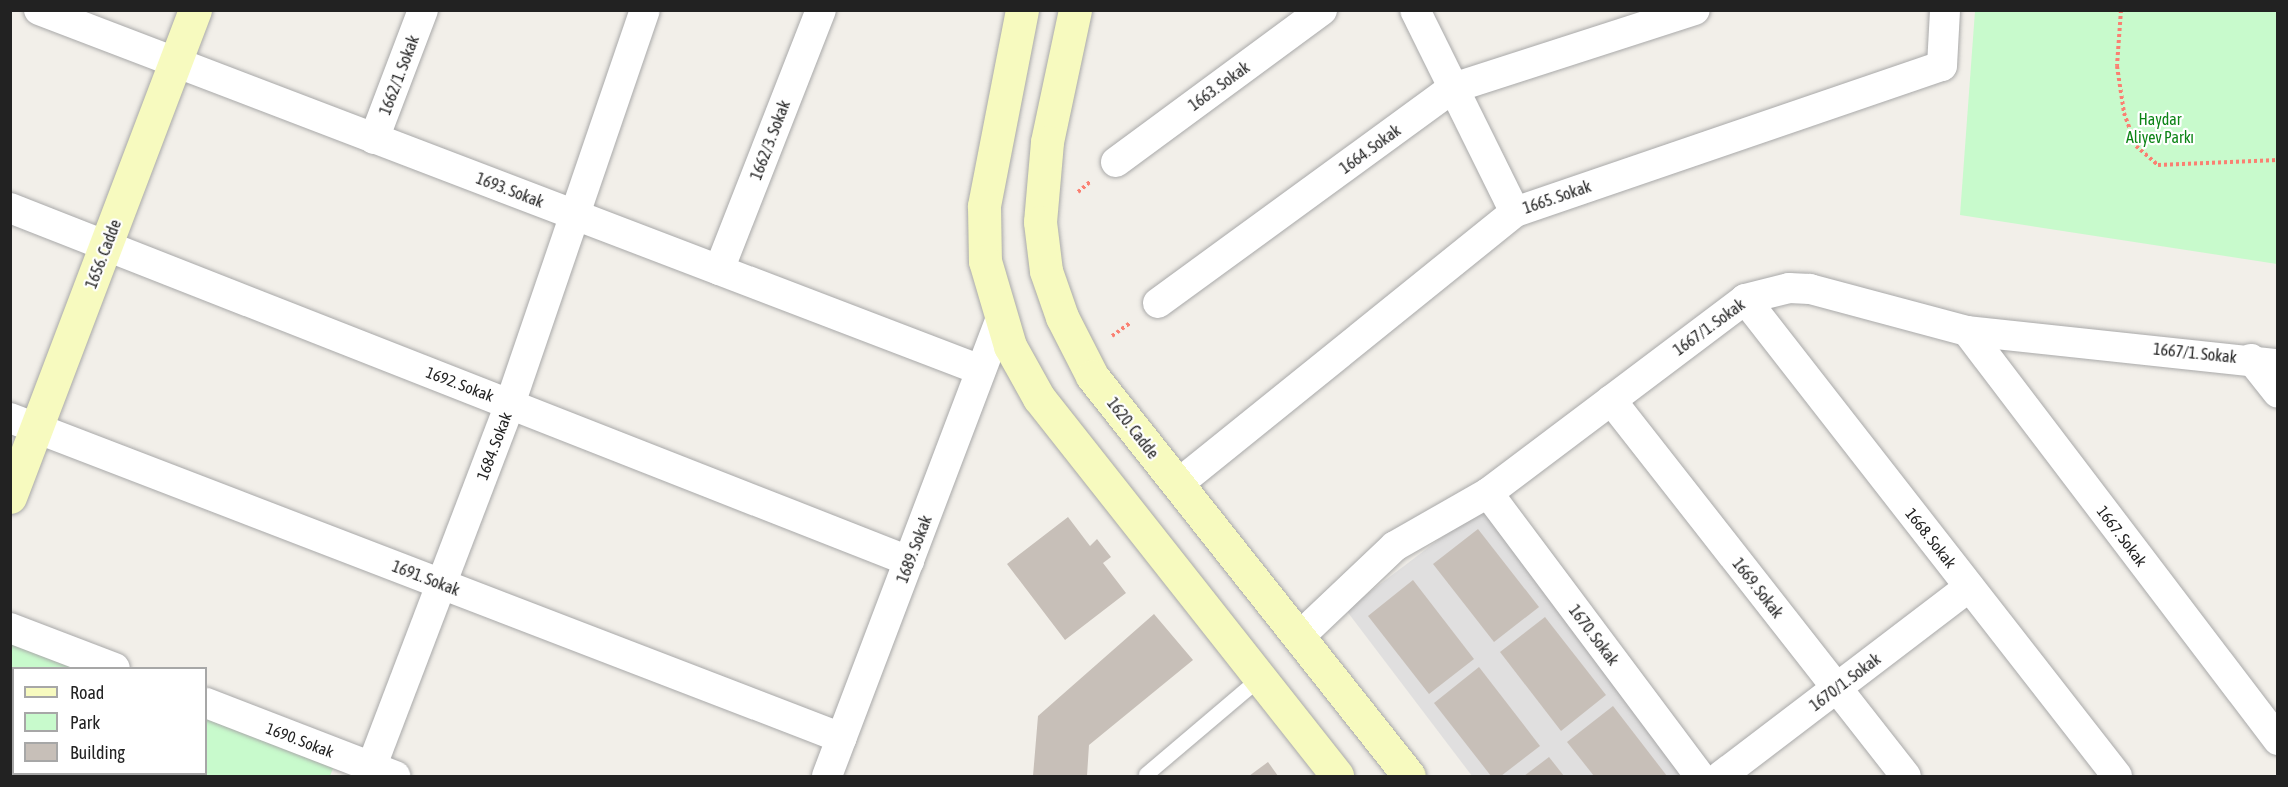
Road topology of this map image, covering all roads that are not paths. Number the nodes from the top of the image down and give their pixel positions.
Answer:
1 (39, 10) edge
2 (195, 10) edge
3 (423, 10) edge
4 (645, 10) edge
5 (821, 10) edge
6 (1022, 10) edge
7 (1075, 10) edge
8 (1322, 10) edge
9 (1415, 10) edge
10 (1695, 10) edge
11 (1946, 10) edge
12 (176, 63) junction
13 (1453, 88) junction
14 (374, 138) junction
15 (1116, 162) dead end
16 (10, 208) edge
17 (1515, 212) junction
18 (572, 214) junction
19 (106, 245) junction
20 (719, 270) junction
21 (1745, 299) junction
22 (1158, 303) road end
23 (1000, 321) junction
24 (1967, 331) junction
25 (2264, 361) edge
26 (981, 370) junction
27 (2277, 393) edge
28 (1611, 400) junction
29 (510, 404) junction
30 (24, 423) edge
31 (1178, 484) junction
32 (1488, 493) junction
33 (10, 497) edge
34 (909, 561) junction
35 (441, 584) junction
36 (1969, 587) junction
37 (10, 628) edge
38 (1299, 637) junction
39 (110, 667) edge
40 (1259, 678) junction
41 (1837, 688) junction
42 (207, 704) edge
43 (842, 738) junction
44 (2277, 740) edge
45 (378, 774) edge
46 (1146, 774) dead end
47 (827, 777) edge
48 (1337, 777) edge
49 (1409, 777) edge
50 (1700, 777) edge
51 (1721, 777) edge
52 (1906, 777) edge
53 (2117, 777) edge

1 - 12 street, 1693. Sokak
2 - 12 main road, 1656. Cadde
3 - 14 street, 1662/1. Sokak
4 - 18 street, 1684. Sokak
5 - 20 street, 1662/3. Sokak
6 - 23 main road
7 - 31 main road, 1620. Cadde
8 - 15 street, 1663. Sokak
9 - 13 street
10 - 13 street, 1664. Sokak
11 - 17 street, 1665. Sokak
12 - 14 street, 1693. Sokak
12 - 19 main road, 1656. Cadde
13 - 17 street
13 - 22 street, 1664. Sokak
14 - 18 street, 1693. Sokak
16 - 19 street, 1692. Sokak
17 - 31 street, 1665. Sokak
18 - 20 street, 1693. Sokak
18 - 29 street, 1684. Sokak
19 - 29 street, 1692. Sokak
19 - 30 main road, 1656. Cadde
20 - 26 street, 1693. Sokak
21 - 24 street, 1667/1. Sokak
21 - 28 street, 1667/1. Sokak
21 - 36 street, 1668. Sokak
23 - 26 street, 1689. Sokak
23 - 40 main road
24 - 25 street, 1667/1. Sokak
24 - 44 street, 1667. Sokak
25 - 27 street
26 - 34 street, 1689. Sokak
28 - 32 street, 1667/1. Sokak
28 - 41 street, 1669. Sokak
29 - 34 street, 1692. Sokak
29 - 35 street, 1684. Sokak
30 - 33 main road, 1656. Cadde
30 - 35 street, 1691. Sokak
31 - 38 main road, 1620. Cadde
32 - 38 street, 1667/1. Sokak
32 - 50 street, 1670. Sokak
34 - 43 street, 1689. Sokak
35 - 43 street, 1691. Sokak
35 - 45 street, 1684. Sokak
36 - 41 street, 1670/1. Sokak
36 - 53 street, 1668. Sokak
37 - 39 street
38 - 49 main road, 1620. Cadde
40 - 46 lane
40 - 48 main road
41 - 51 street, 1670/1. Sokak
41 - 52 street, 1669. Sokak
42 - 45 street, 1690. Sokak
43 - 47 street, 1689. Sokak

